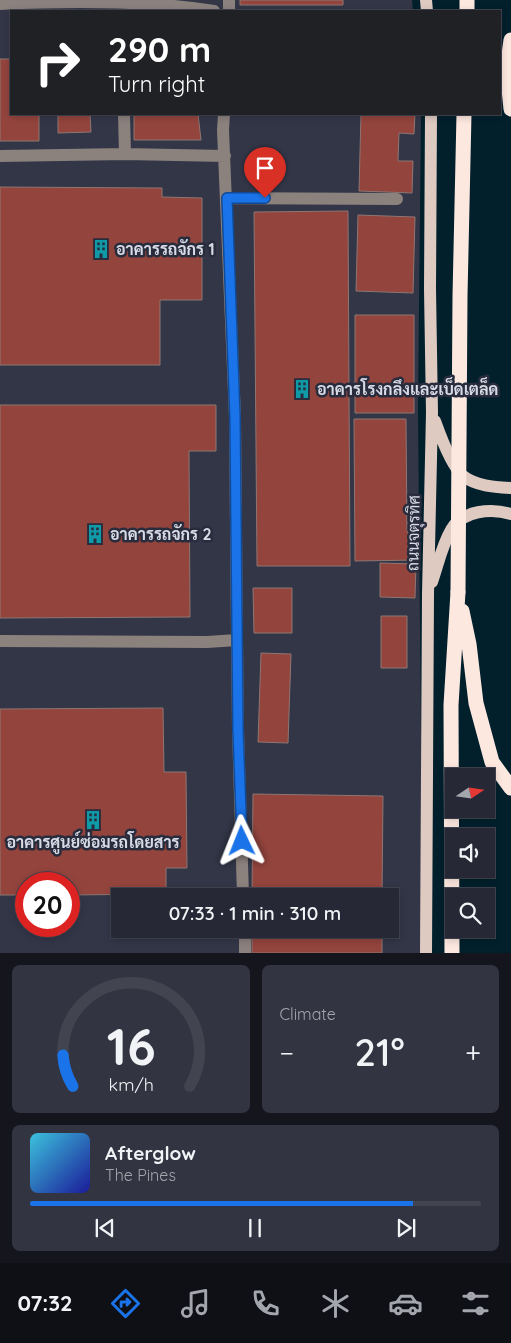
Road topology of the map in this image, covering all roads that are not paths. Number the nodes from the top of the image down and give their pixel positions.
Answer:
1 (0, 4) edge
2 (123, 4) edge
3 (208, 10) edge
4 (511, 40) edge
5 (511, 109) edge
6 (124, 115) edge
7 (224, 115) edge
8 (431, 115) edge
9 (464, 115) edge
10 (125, 154) junction
11 (0, 156) edge
12 (225, 156) junction
13 (227, 198) junction
14 (398, 199) dead end
15 (432, 413) junction
16 (511, 488) edge
17 (511, 514) edge
18 (458, 592) junction
19 (428, 594) junction
20 (237, 640) junction
21 (0, 641) edge
22 (511, 788) edge
23 (244, 888) edge
24 (245, 938) edge
25 (246, 953) edge
26 (426, 953) edge
27 (452, 953) edge

1 - 2 lane
2 - 3 lane
4 - 5 highway
6 - 10 lane
7 - 12 lane
8 - 15 main road, ถนนจตุรทิศ
9 - 18 highway, bridge
10 - 11 lane
10 - 12 lane
12 - 13 lane
13 - 14 lane
13 - 20 lane
15 - 16 main road, bridge
15 - 19 main road, ถนนจตุรทิศ
17 - 19 main road
18 - 22 highway
18 - 27 highway
19 - 26 main road, ถนนจตุรทิศ
20 - 21 lane
20 - 23 lane
24 - 25 lane

